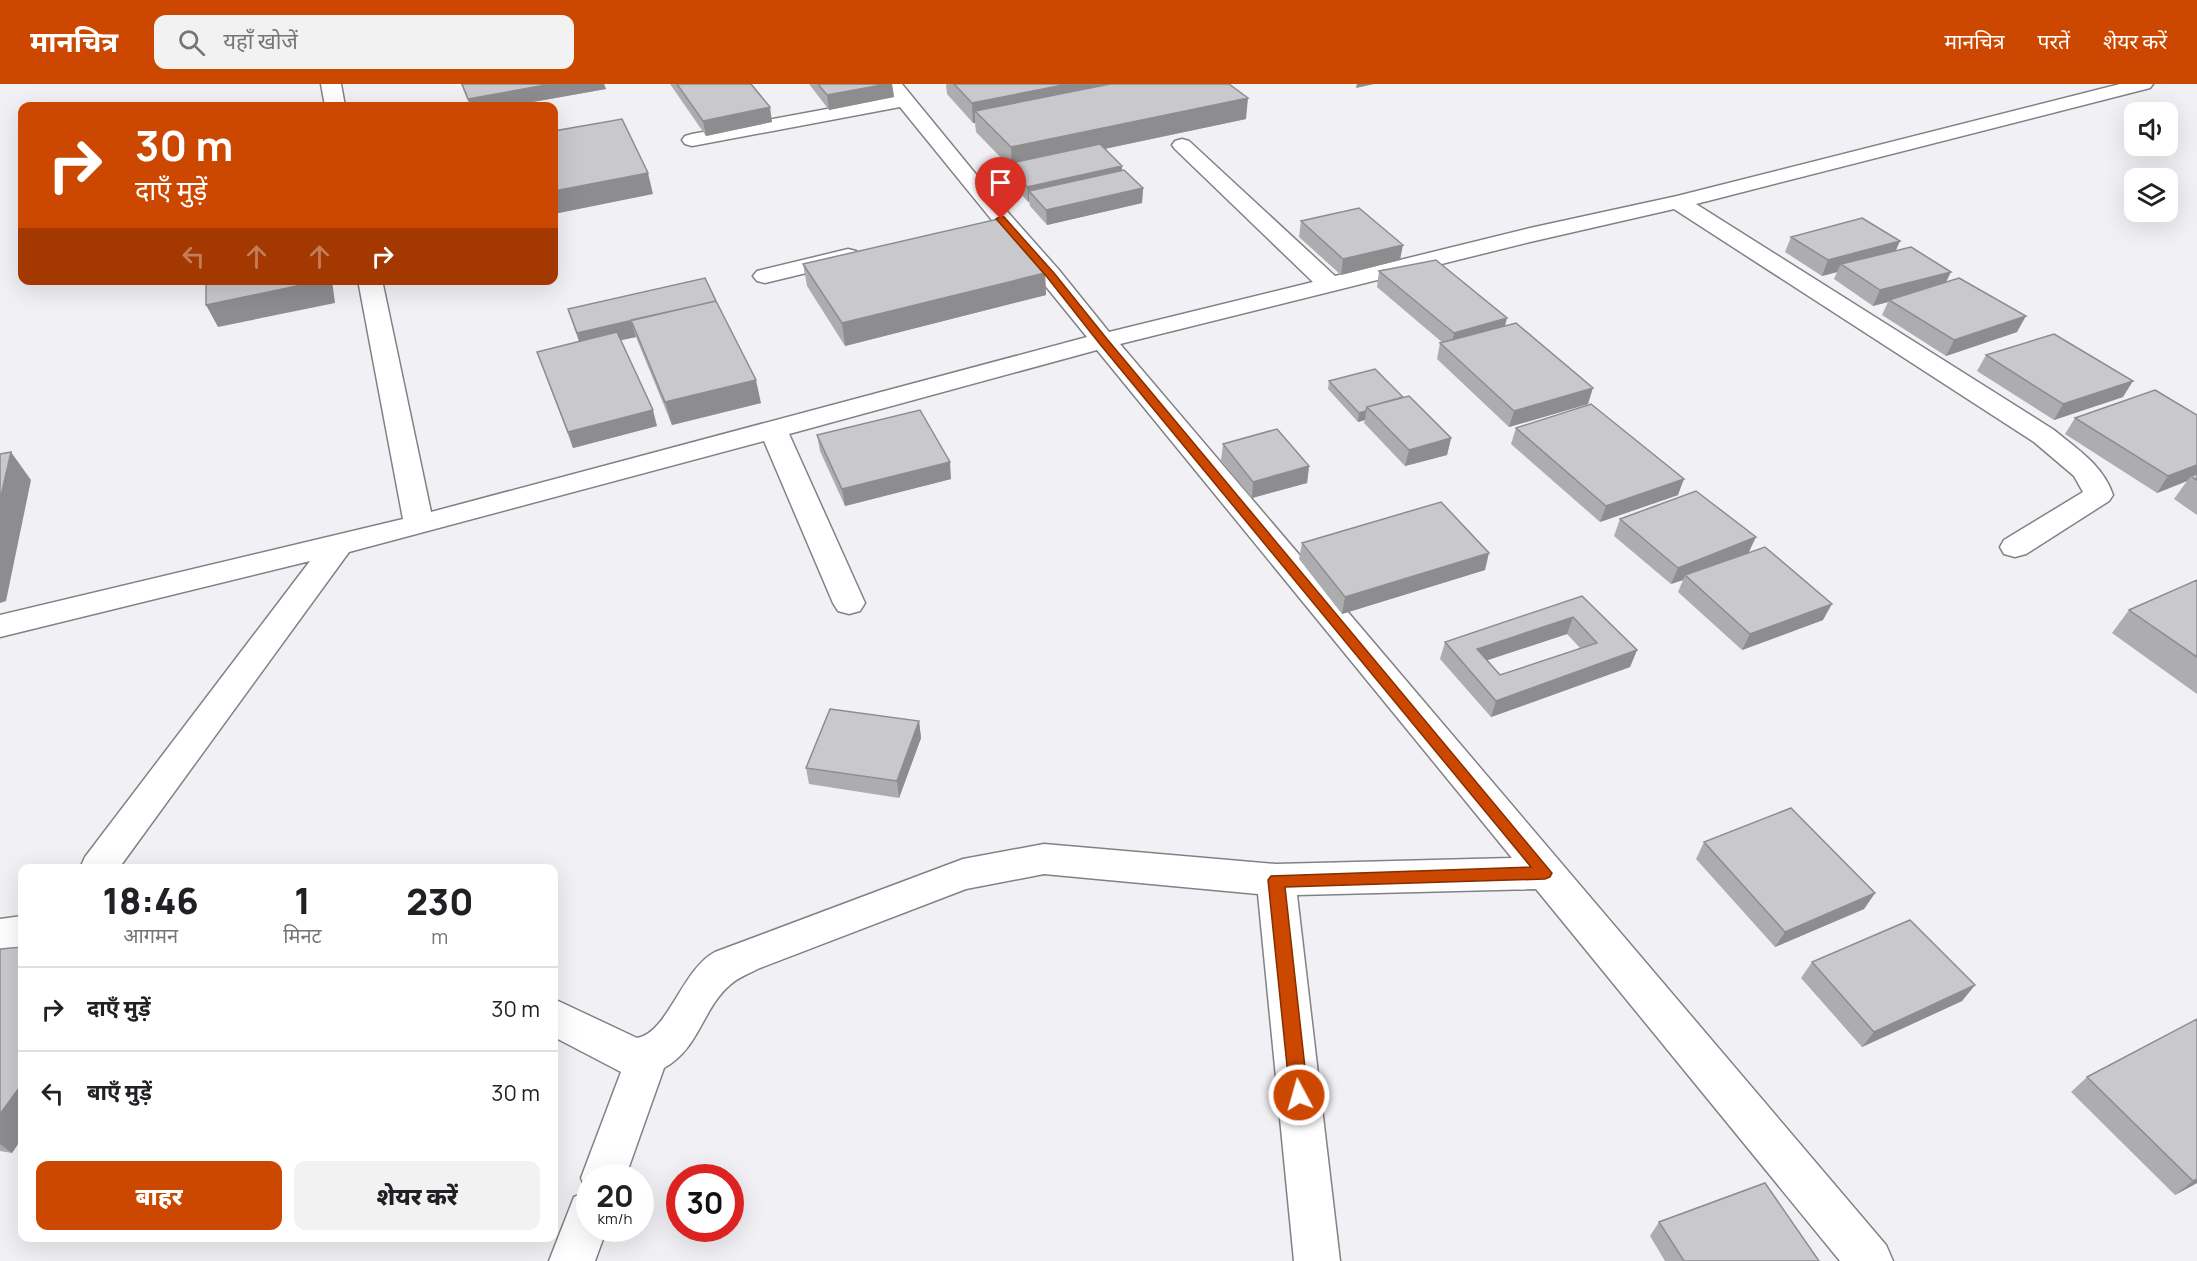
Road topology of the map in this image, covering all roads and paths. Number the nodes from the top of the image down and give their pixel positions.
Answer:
1 (331, 84) edge
2 (2143, 84) edge
3 (898, 92) edge
4 (335, 102) edge
5 (692, 140) dead end
6 (1182, 145) edge
7 (1678, 202) junction
8 (866, 251) edge
9 (765, 276) dead end
10 (371, 285) edge
11 (1330, 285) junction
12 (1103, 341) junction
13 (773, 430) junction
14 (419, 525) junction
15 (338, 545) junction
16 (2014, 547) dead end
17 (849, 603) dead end
18 (0, 626) edge
19 (101, 864) edge
20 (1545, 873) junction
21 (1276, 880) junction
22 (18, 934) edge
23 (0, 936) edge
24 (558, 1019) edge
25 (647, 1058) junction
26 (608, 1164) edge
27 (579, 1242) edge
28 (572, 1261) edge
29 (1317, 1261) edge
30 (1870, 1261) edge

1 - 4 street
2 - 7 street
3 - 5 street
3 - 12 street
6 - 11 street
7 - 11 street
7 - 16 street
8 - 9 street
10 - 14 street
11 - 12 street
12 - 13 street
12 - 20 street
13 - 14 street
13 - 17 street
14 - 15 street
15 - 18 street
15 - 19 street
20 - 21 street
20 - 30 street
21 - 25 street
21 - 29 street
22 - 23 street
24 - 25 street
25 - 26 street
27 - 28 street

